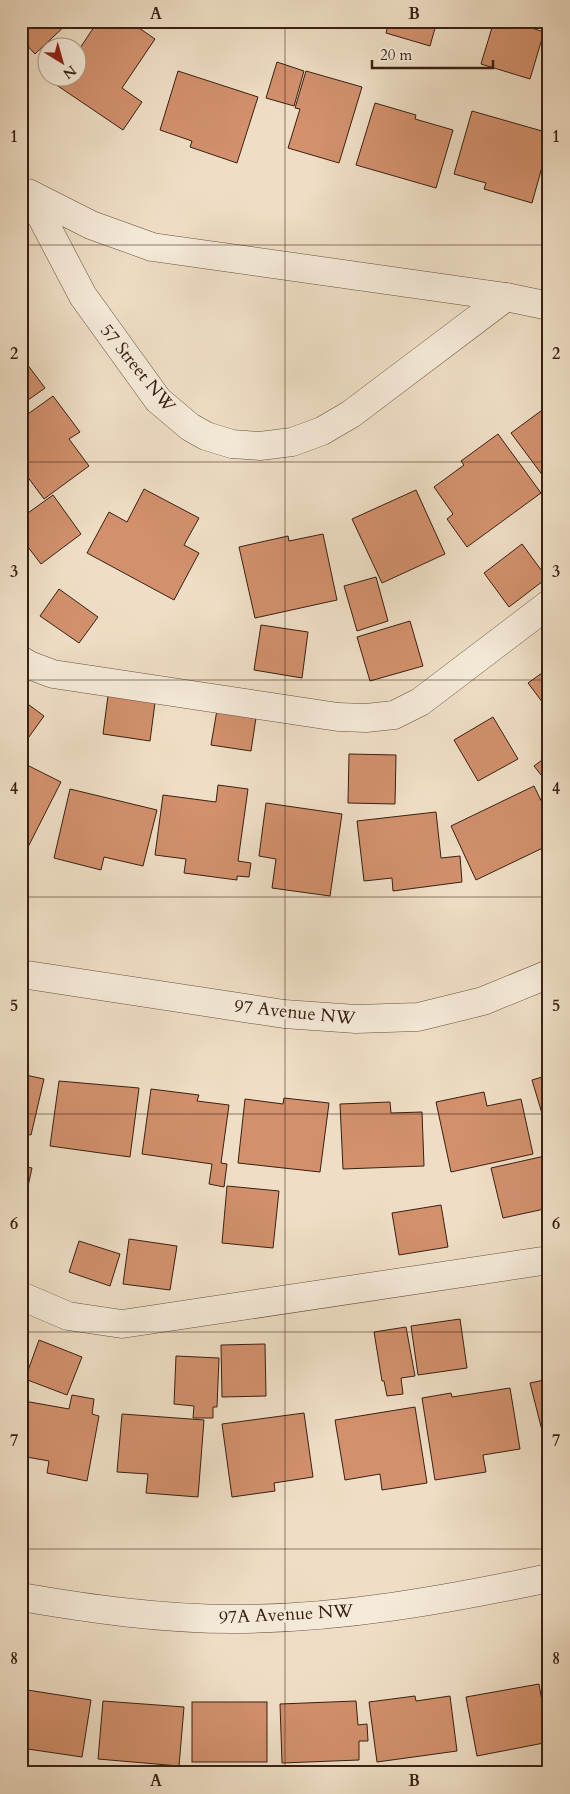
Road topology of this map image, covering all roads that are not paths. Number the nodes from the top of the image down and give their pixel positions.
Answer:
1 (26, 191) edge
2 (506, 296) junction
3 (549, 306) edge
4 (549, 604) edge
5 (21, 660) edge
6 (549, 974) edge
7 (29, 976) edge
8 (549, 1260) edge
9 (21, 1296) edge
10 (549, 1578) edge
11 (21, 1597) edge

1 - 2 street, 57 Street NW
1 - 2 street, 57 Street NW
2 - 3 street, 57 Street NW
4 - 5 street
6 - 7 street, 97 Avenue NW
8 - 9 street
10 - 11 street, 97A Avenue NW

